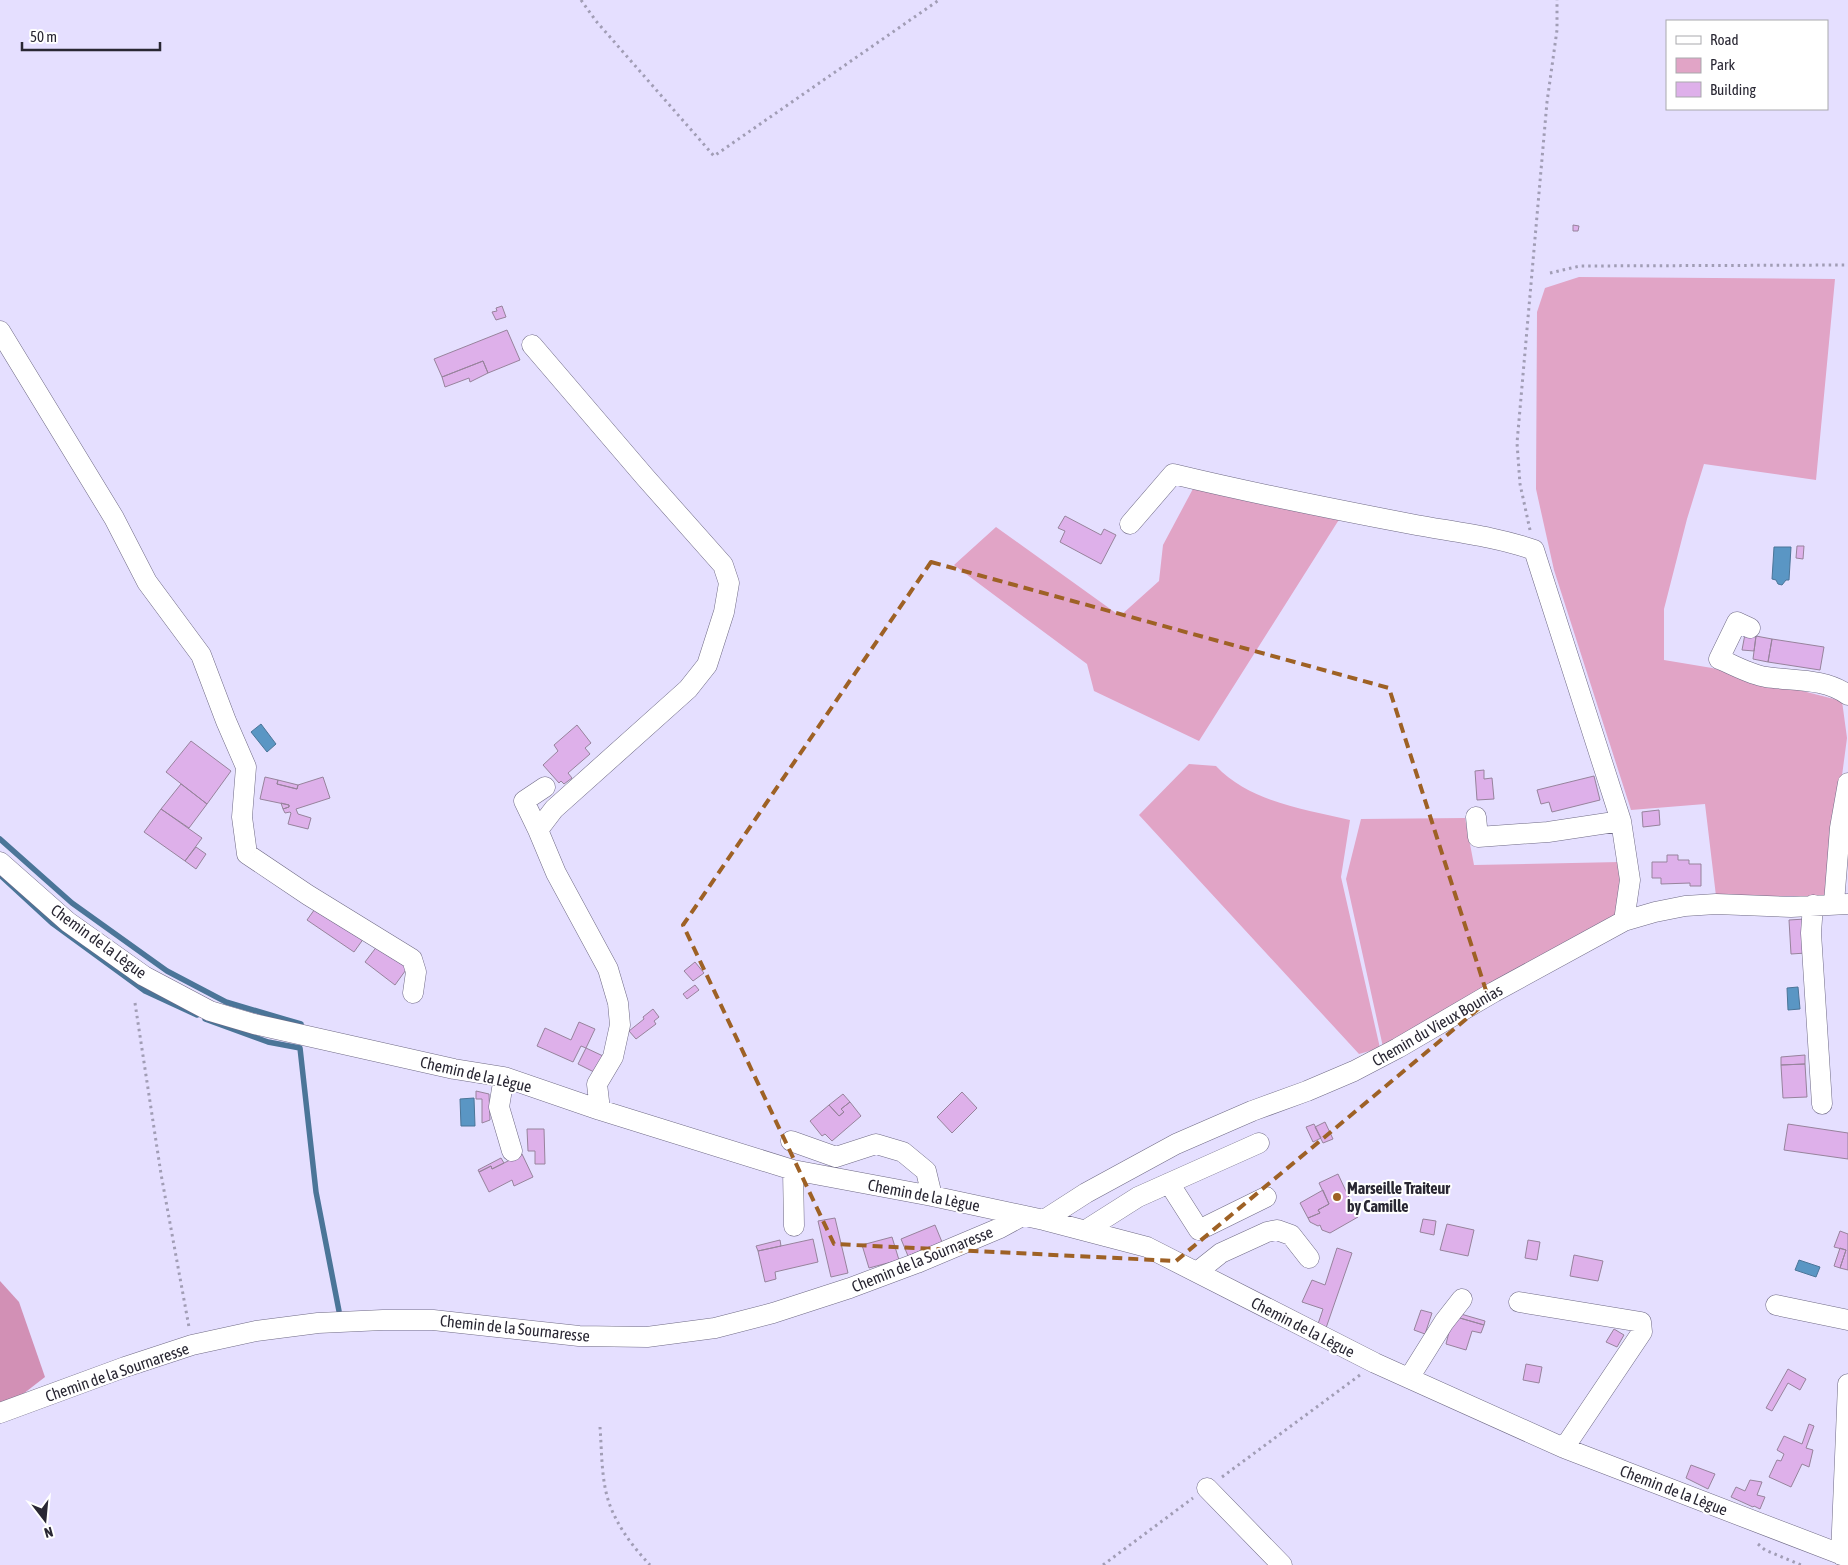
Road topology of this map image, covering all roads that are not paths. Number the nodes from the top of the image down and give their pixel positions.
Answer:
1 (0, 331) edge
2 (532, 345) dead end
3 (1130, 524) dead end
4 (1750, 628) dead end
5 (1848, 695) edge
6 (1848, 782) edge
7 (545, 787) dead end
8 (1476, 817) dead end
9 (1621, 821) junction
10 (538, 830) junction
11 (0, 862) edge
12 (1841, 904) edge
13 (1813, 905) junction
14 (1624, 921) junction
15 (413, 993) dead end
16 (504, 1077) junction
17 (1822, 1104) dead end
18 (600, 1110) junction
19 (791, 1141) dead end
20 (1260, 1143) dead end
21 (512, 1151) dead end
22 (793, 1170) junction
23 (1169, 1183) junction
24 (932, 1196) junction
25 (1266, 1197) dead end
26 (1022, 1216) junction
27 (1044, 1220) junction
28 (794, 1226) dead end
29 (1086, 1230) junction
30 (1309, 1258) dead end
31 (1198, 1272) junction
32 (1462, 1299) dead end
33 (1519, 1302) dead end
34 (1776, 1305) dead end
35 (1848, 1320) edge
36 (1409, 1378) junction
37 (1848, 1384) edge
38 (0, 1413) edge
39 (1564, 1448) junction
40 (1207, 1488) road end
41 (1845, 1556) edge
42 (1282, 1565) edge

1 - 15 street
2 - 10 street
3 - 9 street
4 - 5 street
6 - 12 street
7 - 10 street
8 - 9 street
9 - 14 street
10 - 18 street
11 - 16 street, Chemin de la Lègue
12 - 13 street, Chemin du Vieux Bounias
13 - 14 street, Chemin du Vieux Bounias
13 - 17 street
14 - 27 street, Chemin du Vieux Bounias
16 - 18 street, Chemin de la Lègue
16 - 21 street
18 - 22 street, Chemin de la Lègue
19 - 24 street
20 - 23 street
22 - 24 street, Chemin de la Lègue
22 - 28 street
23 - 25 street
23 - 29 street
24 - 26 street, Chemin de la Lègue
26 - 27 street, Chemin de la Lègue
26 - 38 street, Chemin de la Sournaresse
27 - 29 street, Chemin de la Lègue
29 - 31 street, Chemin de la Lègue
30 - 31 street
31 - 36 street, Chemin de la Lègue
32 - 36 street
33 - 39 street
34 - 35 street
36 - 39 street, Chemin de la Lègue
37 - 41 street
39 - 41 street, Chemin de la Lègue
40 - 42 street

